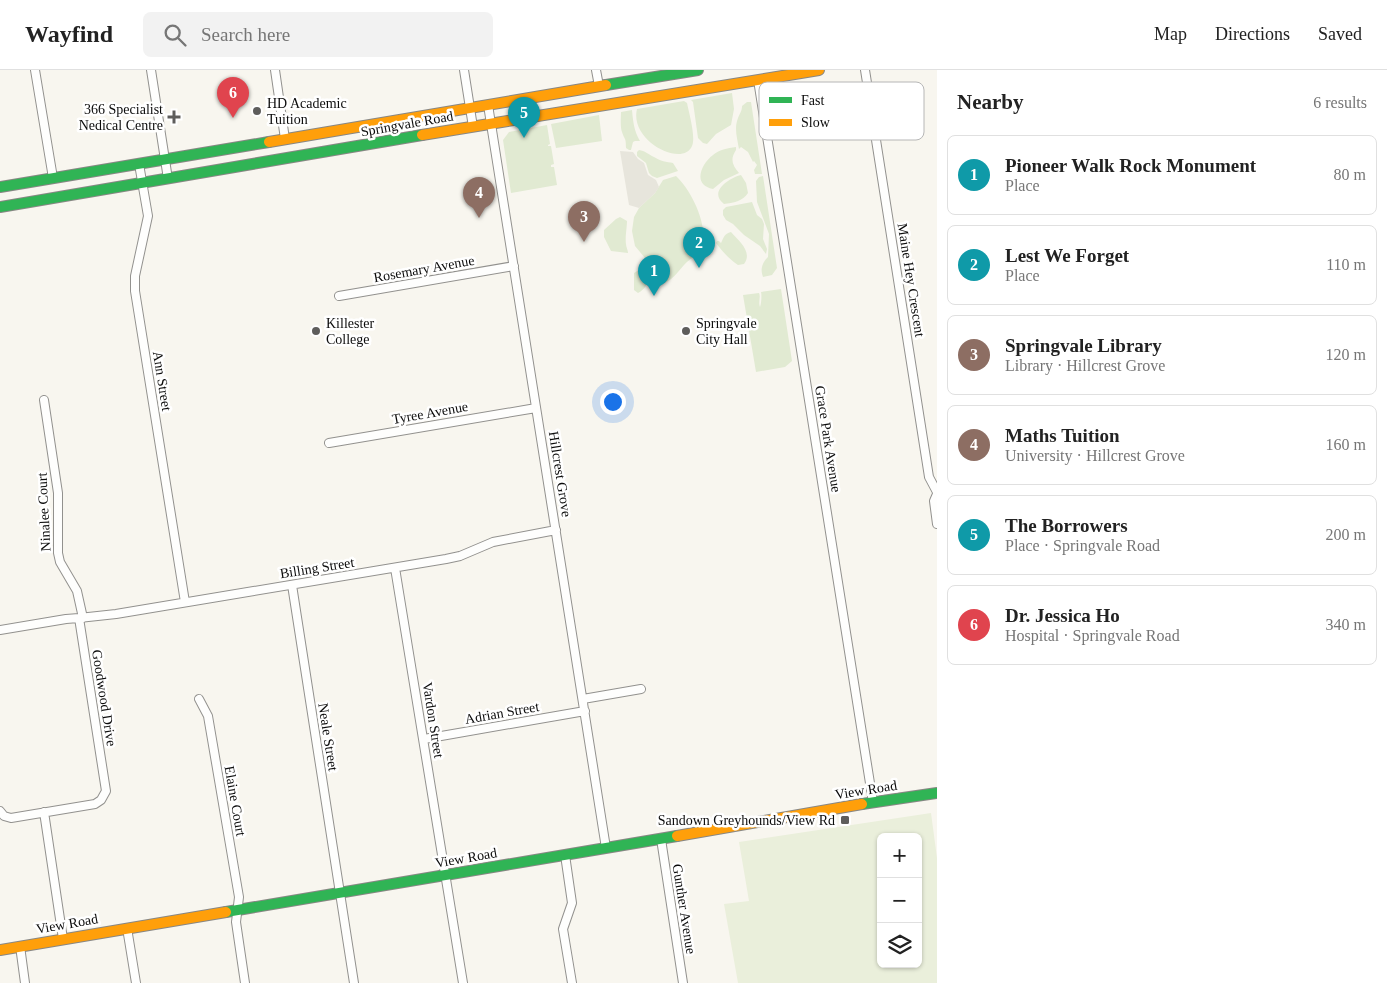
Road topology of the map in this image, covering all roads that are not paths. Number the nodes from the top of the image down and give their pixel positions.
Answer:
1 (34, 70) edge
2 (151, 70) edge
3 (275, 70) edge
4 (464, 70) edge
5 (596, 70) edge
6 (697, 70) edge
7 (819, 70) edge
8 (758, 80) junction
9 (599, 86) junction
10 (759, 86) edge
11 (699, 90) junction
12 (488, 105) junction
13 (470, 108) junction
14 (491, 124) junction
15 (474, 127) junction
16 (285, 139) junction
17 (768, 140) edge
18 (875, 140) edge
19 (165, 160) junction
20 (139, 164) junction
21 (53, 178) junction
22 (168, 179) junction
23 (143, 183) junction
24 (0, 187) edge
25 (0, 207) edge
26 (514, 266) junction
27 (339, 296) dead end
28 (44, 400) dead end
29 (536, 408) junction
30 (329, 443) dead end
31 (937, 493) edge
32 (937, 524) edge
33 (556, 530) junction
34 (395, 568) junction
35 (292, 585) junction
36 (185, 602) junction
37 (81, 618) junction
38 (0, 630) edge
39 (641, 689) dead end
40 (583, 698) junction
41 (199, 699) dead end
42 (585, 712) junction
43 (424, 739) junction
44 (937, 793) edge
45 (873, 802) junction
46 (0, 810) edge
47 (44, 812) junction
48 (661, 839) junction
49 (606, 848) junction
50 (565, 855) junction
51 (445, 876) junction
52 (340, 893) junction
53 (236, 910) junction
54 (127, 928) junction
55 (64, 939) junction
56 (20, 946) junction
57 (0, 950) edge
58 (25, 983) edge
59 (136, 983) edge
60 (245, 983) edge
61 (354, 983) edge
62 (462, 983) edge
63 (572, 983) edge
64 (683, 983) edge

1 - 21 street
2 - 19 street
3 - 16 street
4 - 13 street
5 - 9 street
6 - 9 main road, Springvale Road
6 - 11 main road
7 - 8 main road, Springvale Road
8 - 10 street, Grace Park Avenue
8 - 11 main road, Springvale Road
9 - 12 main road, Springvale Road
11 - 14 main road, Springvale Road
12 - 13 main road, Springvale Road
12 - 14 street, Hillcrest Grove
13 - 15 street
13 - 16 main road, Springvale Road
14 - 15 main road, Springvale Road
14 - 26 street, Hillcrest Grove
15 - 22 main road, Springvale Road
16 - 19 main road, Springvale Road
17 - 45 street, Grace Park Avenue
18 - 31 street, Maine Hey Crescent
19 - 20 main road, Springvale Road
19 - 22 street
20 - 21 main road, Springvale Road
20 - 23 street, Ann Street
21 - 24 main road, Springvale Road
22 - 23 main road, Springvale Road
23 - 25 main road, Springvale Road
23 - 36 street, Ann Street
26 - 27 street, Rosemary Avenue
26 - 29 street, Hillcrest Grove
28 - 37 street, Ninalee Court
29 - 30 street, Tyree Avenue
29 - 33 street, Hillcrest Grove
31 - 32 street
33 - 34 street, Billing Street
33 - 40 street, Hillcrest Grove
34 - 35 street, Billing Street
34 - 43 street, Vardon Street
35 - 36 street, Billing Street
35 - 52 street, Neale Street
36 - 37 street, Billing Street
37 - 38 street
37 - 47 street, Goodwood Drive
39 - 40 street
40 - 42 street, Hillcrest Grove
41 - 53 street, Elaine Court
42 - 43 street, Adrian Street
42 - 49 street, Hillcrest Grove
43 - 51 street, Vardon Street
44 - 45 main road, View Road
45 - 48 main road, View Road
46 - 47 street, Goodwood Drive
47 - 55 street
48 - 49 main road, View Road
48 - 64 street, Gunther Avenue
49 - 50 main road, View Road
50 - 51 main road, View Road
50 - 63 street
51 - 52 main road, View Road
51 - 62 street, Vardon Street
52 - 53 main road, View Road
52 - 61 street, Neale Street
53 - 54 main road, View Road
53 - 60 street, Elaine Court
54 - 55 main road, View Road
54 - 59 street
55 - 56 main road, View Road
56 - 57 main road, View Road
56 - 58 street

